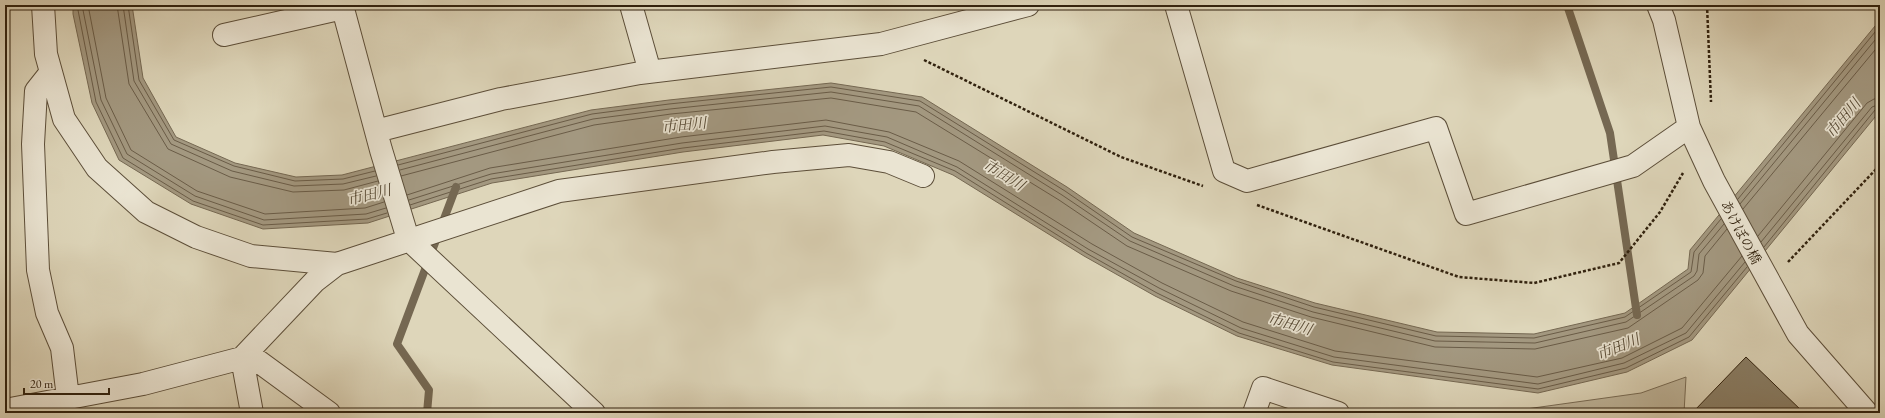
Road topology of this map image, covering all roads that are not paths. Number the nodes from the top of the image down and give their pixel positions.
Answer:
1 (43, 5) edge
2 (631, 5) edge
3 (1028, 5) edge
4 (1176, 5) edge
5 (1658, 5) edge
6 (342, 6) edge
7 (224, 35) dead end
8 (51, 72) junction
9 (650, 72) junction
10 (1689, 127) junction
11 (379, 140) junction
12 (923, 176) dead end
13 (408, 239) junction
14 (337, 264) junction
15 (244, 356) junction
16 (68, 398) junction
17 (5, 410) edge
18 (252, 413) edge
19 (329, 413) edge
20 (594, 413) edge
21 (1254, 413) edge
22 (1338, 413) edge
23 (1867, 413) edge

1 - 8 street
2 - 9 street
3 - 9 street
4 - 10 street
5 - 10 street, あけぼの橋
6 - 7 street
6 - 11 street
8 - 14 street
8 - 16 street
9 - 11 street
10 - 23 street, あけぼの橋
11 - 13 street
12 - 13 street
13 - 14 street
13 - 20 street
14 - 15 street
15 - 16 street
15 - 18 street
15 - 19 street
16 - 17 street
21 - 22 street

